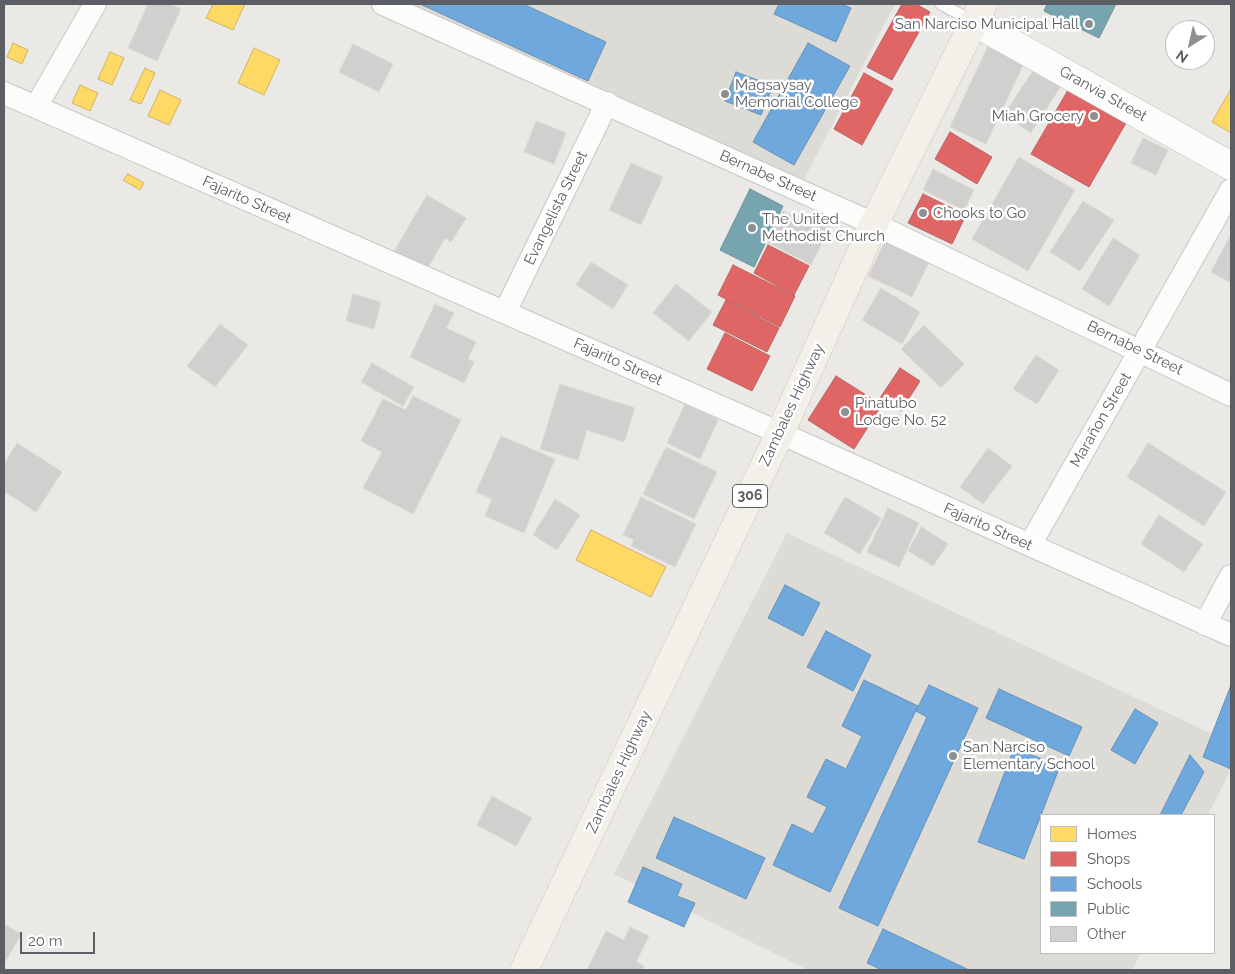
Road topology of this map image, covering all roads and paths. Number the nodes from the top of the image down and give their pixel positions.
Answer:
1 (95, 4) edge
2 (383, 4) edge
3 (941, 4) edge
4 (979, 13) edge
5 (4, 93) edge
6 (607, 103) junction
7 (36, 107) junction
8 (1231, 166) edge
9 (1231, 190) edge
10 (874, 224) junction
11 (505, 312) junction
12 (1140, 351) junction
13 (1231, 395) edge
14 (780, 433) junction
15 (1030, 545) junction
16 (1231, 576) edge
17 (1205, 624) junction
18 (1231, 636) edge
19 (524, 970) edge

1 - 7 street
2 - 6 street, Bernabe Street
3 - 4 lane
4 - 8 street, Granvia Street
4 - 10 main road, Zambales Highway / 306
5 - 7 street, Fajarito Street
6 - 10 street, Bernabe Street
6 - 11 street, Evangelista Street
7 - 11 street, Fajarito Street
9 - 12 street, Marañon Street
10 - 12 street, Bernabe Street
10 - 14 main road, Zambales Highway / 306
11 - 14 street, Fajarito Street
12 - 13 street, Bernabe Street
12 - 15 street, Marañon Street
14 - 15 street, Fajarito Street
14 - 19 main road, Zambales Highway / 306
15 - 17 street, Fajarito Street
16 - 17 street
17 - 18 street, Fajarito Street

